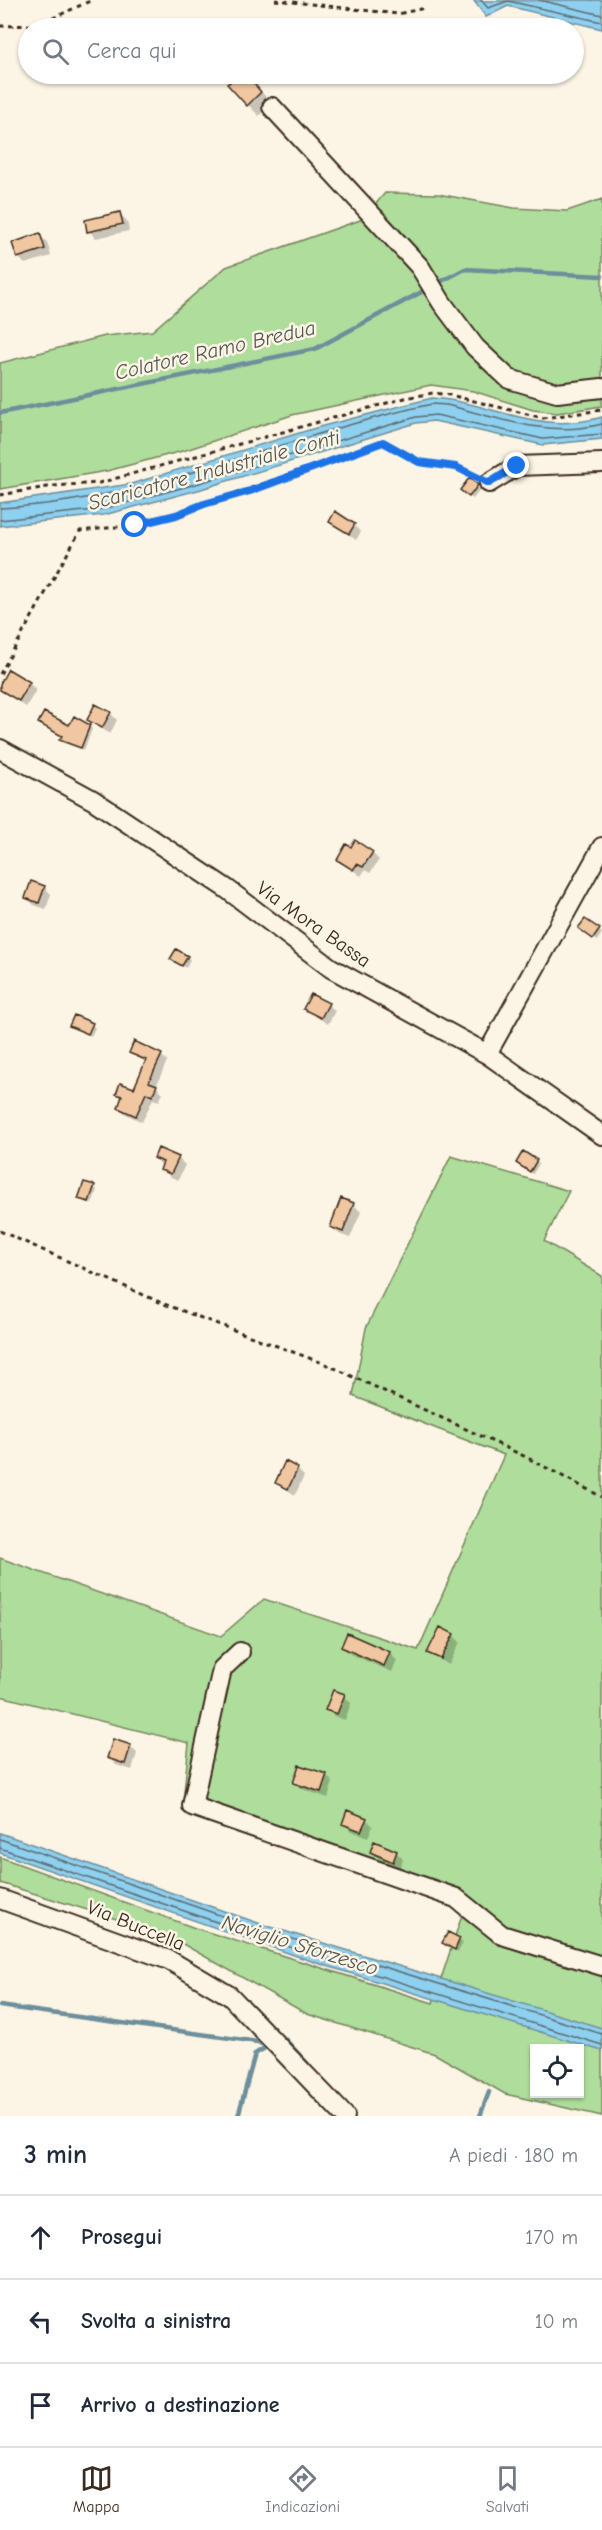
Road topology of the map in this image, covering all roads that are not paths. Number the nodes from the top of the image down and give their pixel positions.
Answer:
1 (272, 107) dead end
2 (602, 388) edge
3 (602, 463) edge
4 (489, 483) road end
5 (0, 749) edge
6 (602, 847) edge
7 (487, 1054) junction
8 (602, 1135) edge
9 (240, 1652) dead end
10 (0, 1899) edge
11 (602, 1966) edge
12 (345, 2116) edge

1 - 2 street
3 - 4 street
5 - 7 street, Via Mora Bassa
6 - 7 street
7 - 8 street, Via Mora Bassa
9 - 11 street
10 - 12 street, Via Buccella

